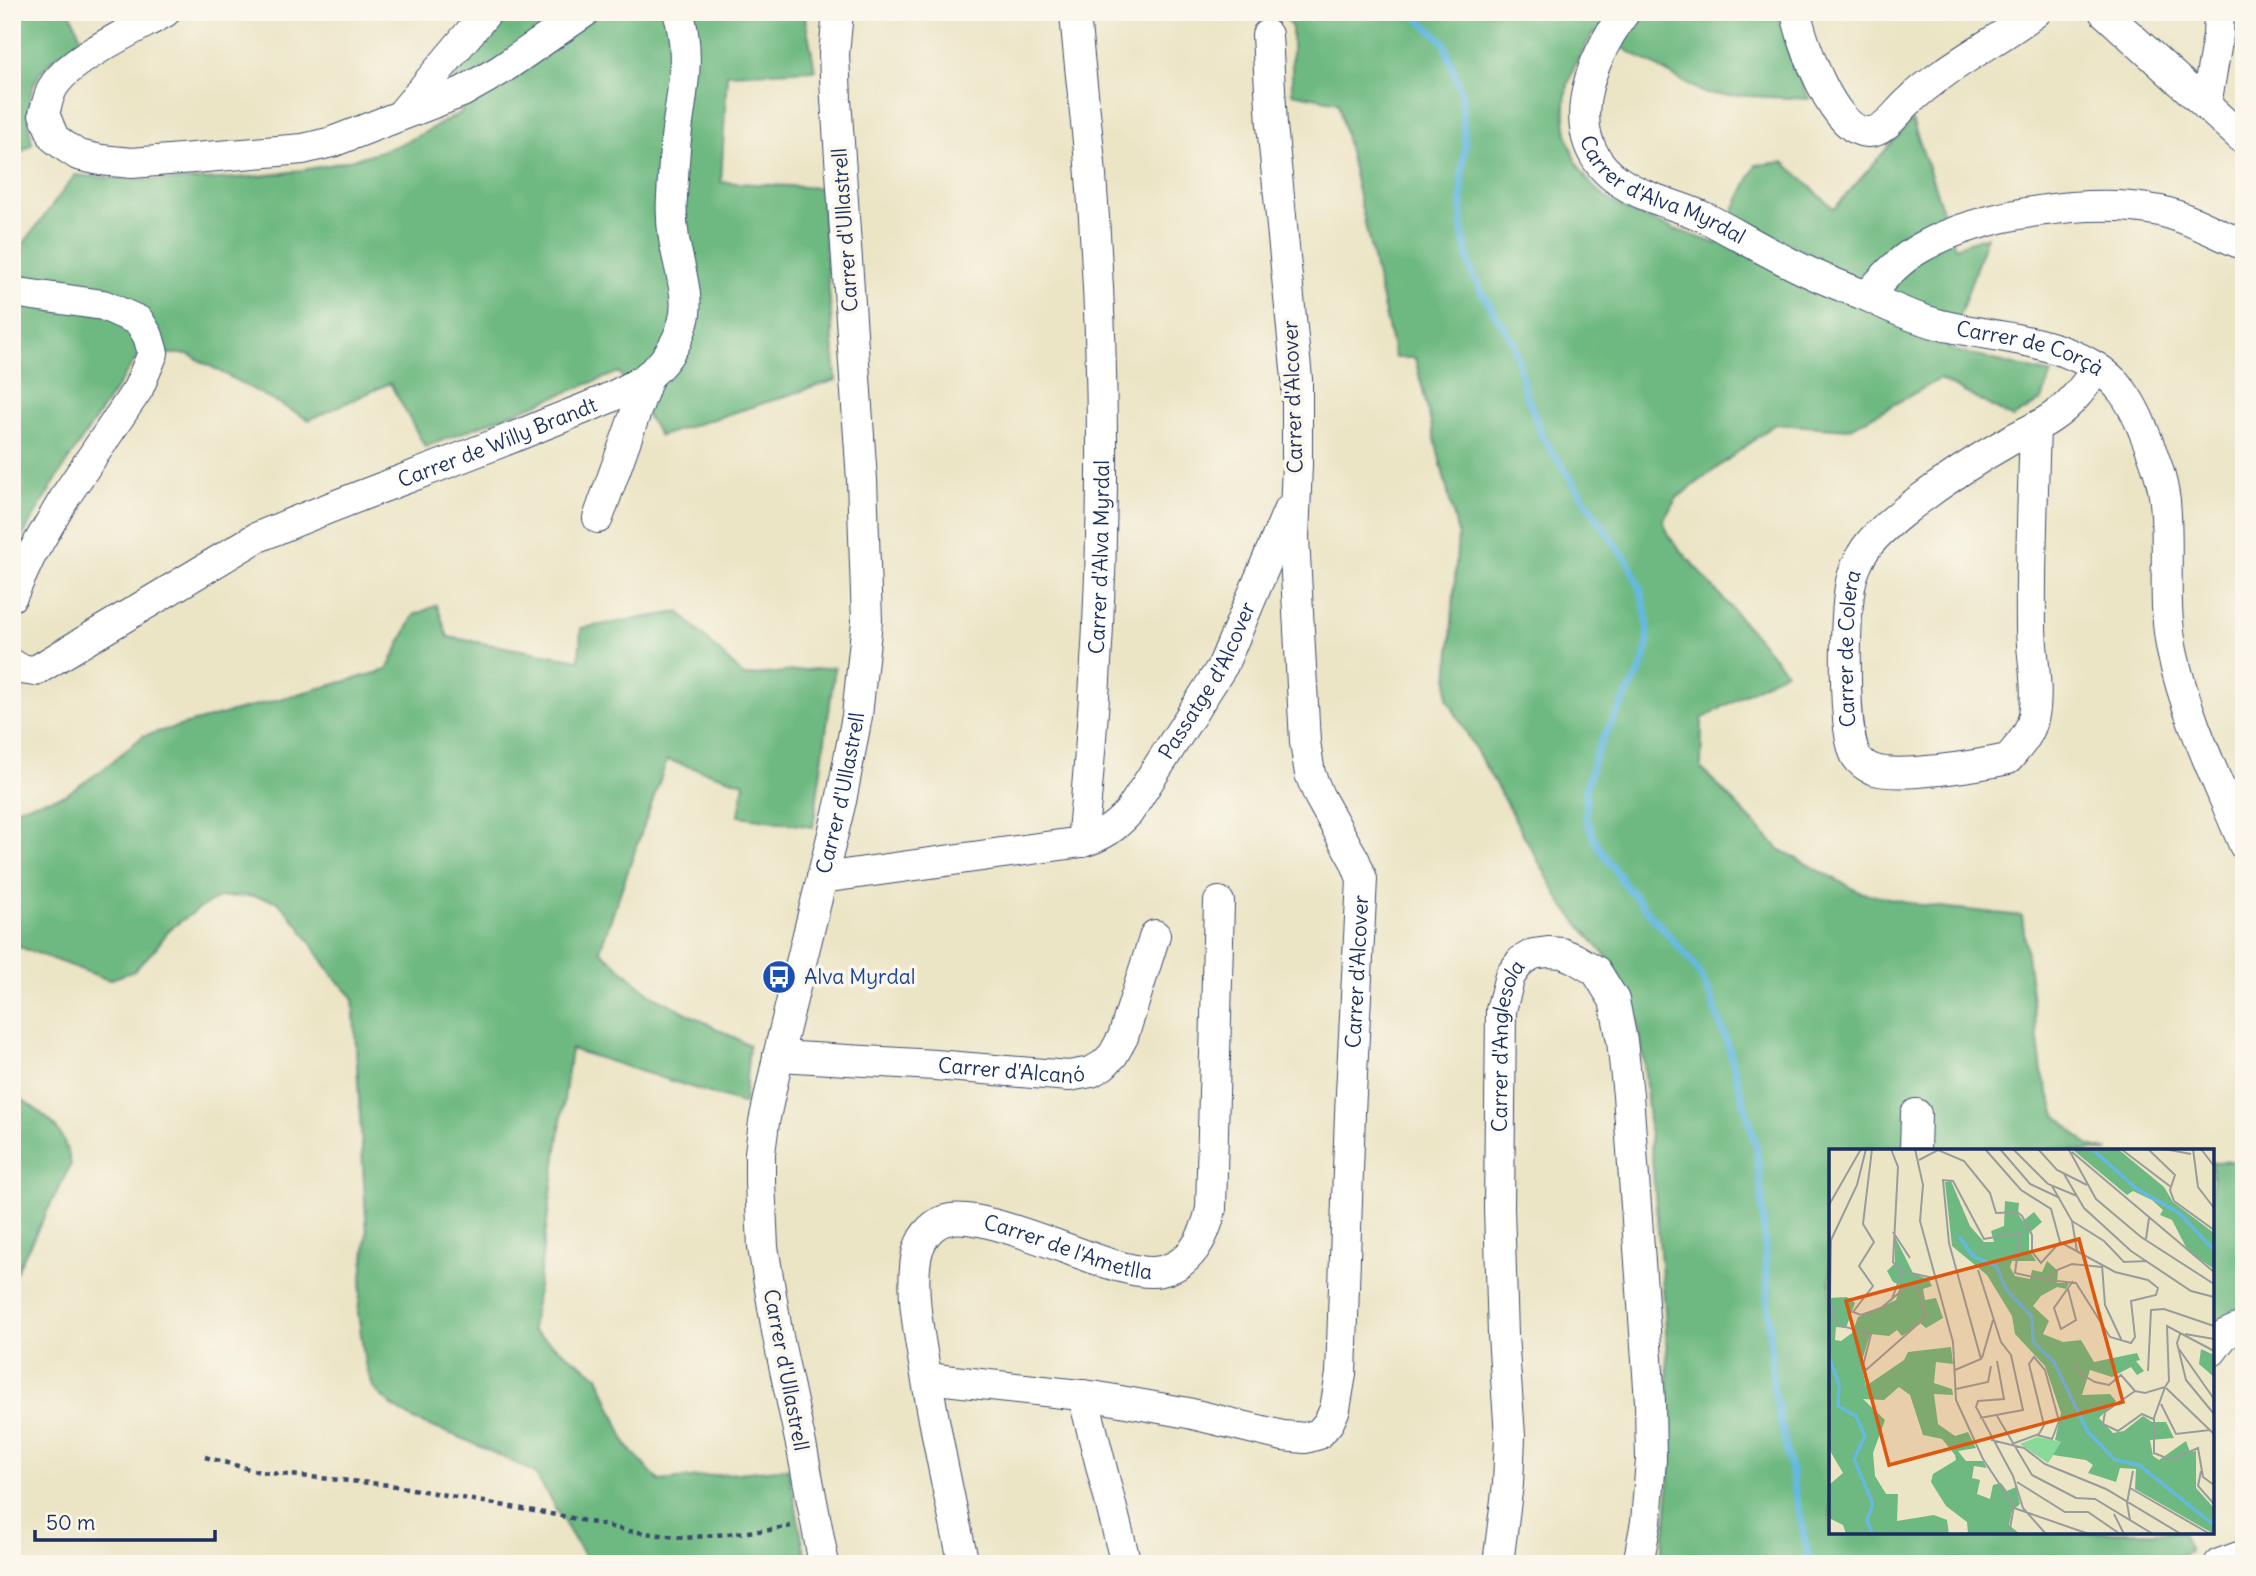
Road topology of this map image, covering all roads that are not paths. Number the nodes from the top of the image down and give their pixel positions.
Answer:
1 (165, 12) edge
2 (487, 12) edge
3 (585, 12) edge
4 (678, 12) edge
5 (838, 12) edge
6 (1074, 12) edge
7 (1625, 12) edge
8 (1796, 12) edge
9 (2036, 12) edge
10 (2104, 12) edge
11 (2219, 12) edge
12 (1267, 36) dead end
13 (2206, 105) junction
14 (402, 114) junction
15 (2244, 140) edge
16 (2244, 245) edge
17 (12, 292) edge
18 (1867, 296) junction
19 (2097, 368) junction
20 (649, 375) junction
21 (2035, 427) junction
22 (1296, 492) junction
23 (597, 519) dead end
24 (12, 596) edge
25 (12, 664) edge
26 (1082, 842) junction
27 (2244, 845) edge
28 (822, 878) junction
29 (1219, 902) dead end
30 (1155, 935) dead end
31 (778, 1056) junction
32 (1916, 1114) dead end
33 (1915, 1149) edge
34 (2244, 1326) edge
35 (2214, 1348) edge
36 (927, 1378) junction
37 (1083, 1395) junction
38 (2244, 1555) edge
39 (824, 1564) edge
40 (964, 1564) edge
41 (1126, 1564) edge
42 (1498, 1564) edge
43 (1638, 1564) edge
44 (2219, 1564) edge

1 - 14 street
2 - 14 street
3 - 14 street
4 - 20 street, Carrer de Willy Brandt
5 - 28 street, Carrer d'Ullastrell
6 - 26 street, Carrer d'Alva Myrdal
7 - 18 street, Carrer d'Alva Myrdal
8 - 9 street
10 - 13 street
11 - 13 street
12 - 22 street, Carrer d'Alcover
13 - 15 street
16 - 18 street
17 - 24 street
18 - 19 street, Carrer de Corçà
19 - 21 street, Carrer de Colera
19 - 27 street, Carrer de Corçà
20 - 23 street
20 - 25 street, Carrer de Willy Brandt
21 - 21 street, Carrer de Colera
22 - 26 street, Passatge d'Alcover
22 - 37 street, Carrer d'Alcover
26 - 28 street
28 - 31 street, Carrer d'Ullastrell
29 - 36 street, Carrer de l'Ametlla
30 - 31 street, Carrer d'Alcanó
31 - 39 street, Carrer d'Ullastrell
32 - 33 street
34 - 35 street
36 - 37 street, Carrer d'Alcover
36 - 40 street, Carrer de l'Ametlla
37 - 41 street
38 - 44 street
42 - 43 street, Carrer d'Anglesola

